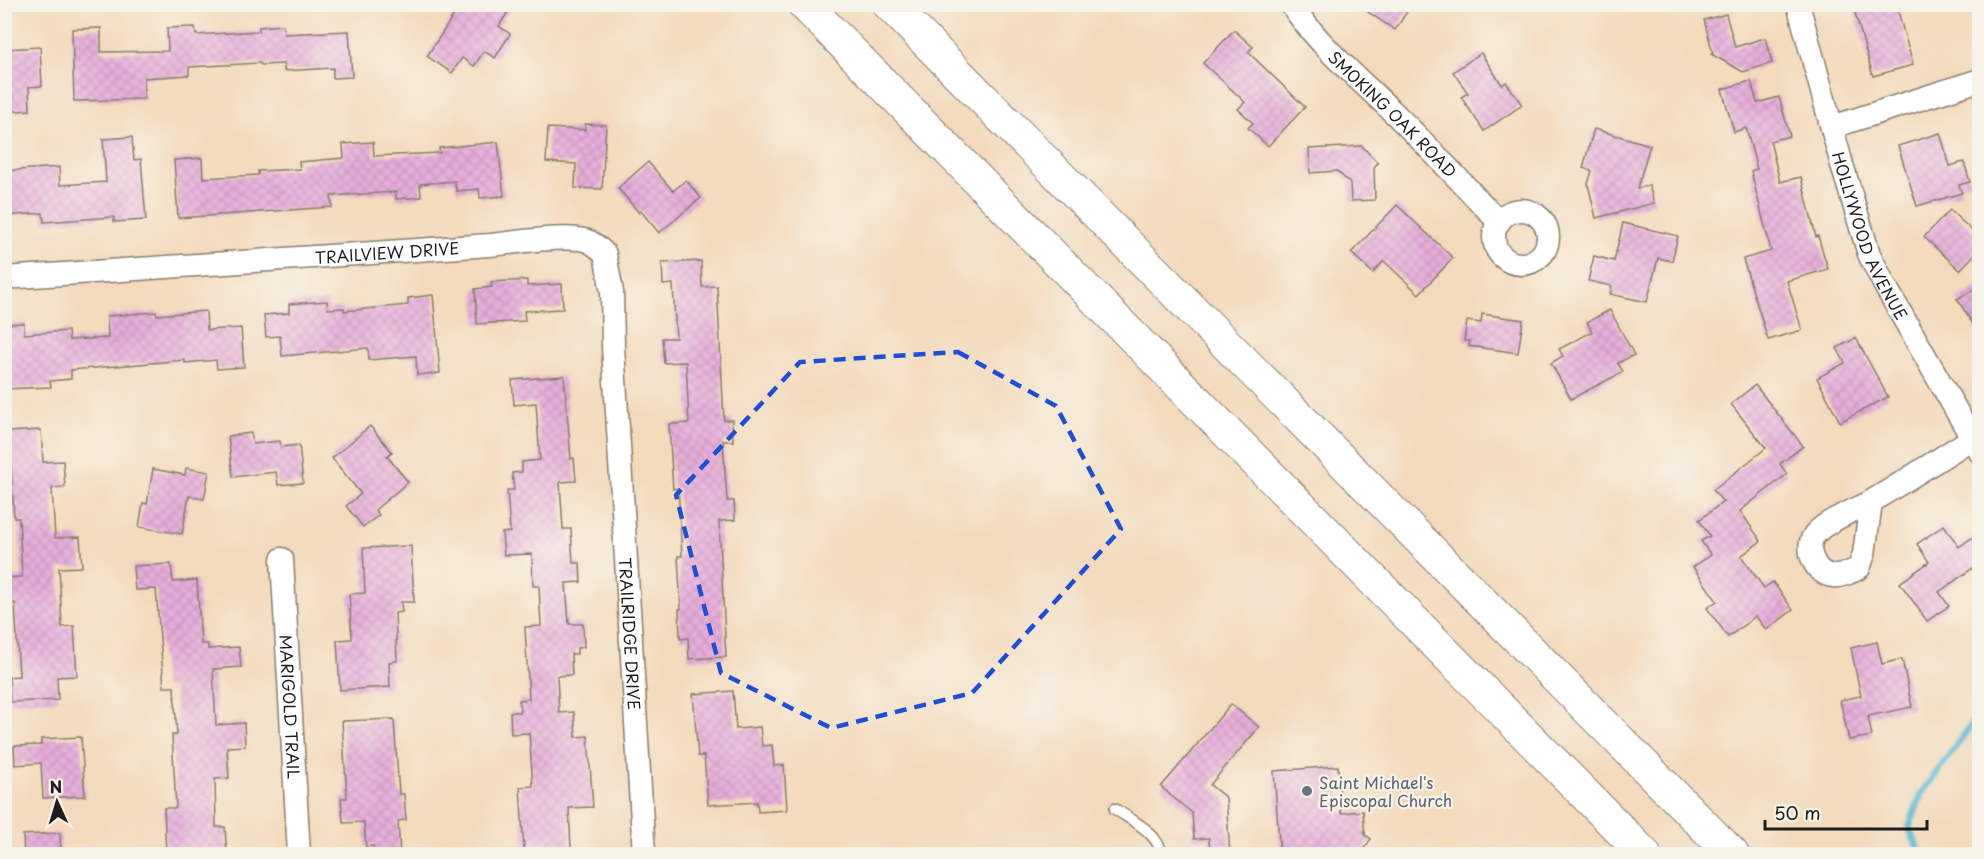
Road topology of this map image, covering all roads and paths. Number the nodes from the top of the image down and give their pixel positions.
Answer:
1 (804, 4) edge
2 (889, 4) edge
3 (1291, 4) edge
4 (1798, 4) edge
5 (1980, 80) edge
6 (1832, 127) junction
7 (1499, 222) dead end
8 (4, 278) edge
9 (618, 414) joint
10 (1975, 446) edge
11 (1871, 502) dead end
12 (282, 559) dead end
13 (1115, 809) dead end
14 (299, 855) edge
15 (644, 855) edge
16 (1162, 855) edge
17 (1644, 855) edge
18 (1732, 855) edge

1 - 17 highway
2 - 18 highway
3 - 7 street, SMOKING OAK ROAD
4 - 6 street, HOLLYWOOD AVENUE
5 - 6 street
6 - 10 street, HOLLYWOOD AVENUE
8 - 9 street, TRAILVIEW DRIVE
9 - 15 street, TRAILRIDGE DRIVE
10 - 11 street
12 - 14 street, MARIGOLD TRAIL
13 - 16 lane

